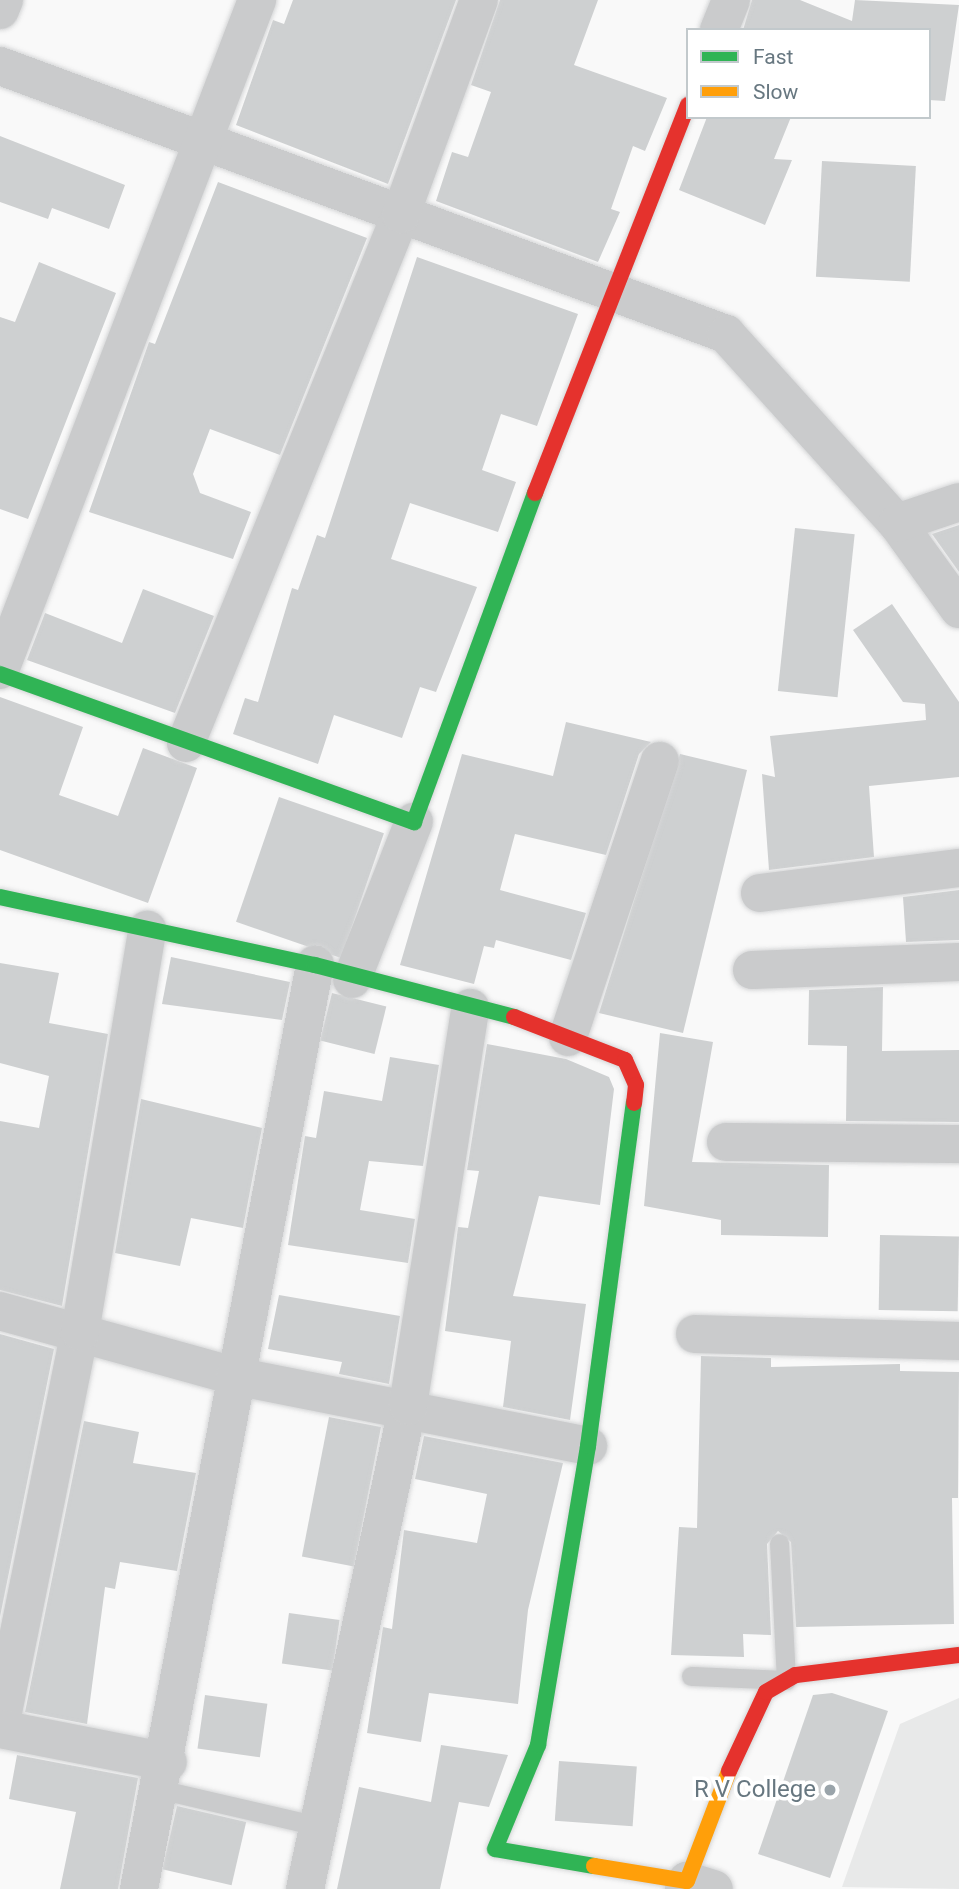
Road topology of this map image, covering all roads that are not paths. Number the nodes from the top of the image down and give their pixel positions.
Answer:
1 (4, 0) edge
2 (257, 0) edge
3 (479, 0) edge
4 (732, 0) edge
5 (0, 10) edge
6 (720, 28) edge
7 (0, 66) edge
8 (686, 110) edge
9 (199, 140) junction
10 (401, 214) junction
11 (610, 291) junction
12 (959, 502) edge
13 (897, 523) junction
14 (959, 609) edge
15 (0, 672) edge
16 (186, 743) junction
17 (660, 761) dead end
18 (414, 822) junction
19 (959, 868) edge
20 (760, 893) dead end
21 (0, 897) edge
22 (147, 930) junction
23 (959, 962) edge
24 (315, 965) junction
25 (752, 970) dead end
26 (352, 979) junction
27 (470, 1008) junction
28 (568, 1037) junction
29 (726, 1142) dead end
30 (959, 1144) edge
31 (0, 1311) edge
32 (80, 1332) junction
33 (695, 1334) dead end
34 (959, 1341) edge
35 (235, 1376) junction
36 (408, 1406) junction
37 (588, 1446) junction
38 (779, 1543) dead end
39 (959, 1656) edge
40 (691, 1676) dead end
41 (786, 1680) junction
42 (0, 1728) edge
43 (165, 1776) junction
44 (318, 1826) junction
45 (695, 1886) edge
46 (139, 1889) edge
47 (304, 1889) edge

1 - 5 street
2 - 9 street
3 - 10 street
4 - 6 street
7 - 9 street
8 - 11 street
9 - 10 street
9 - 15 street
10 - 11 street
10 - 16 street
11 - 13 street
11 - 18 street
12 - 13 street
13 - 14 street
15 - 16 street
16 - 18 street
17 - 28 street
18 - 26 street
19 - 20 street
21 - 22 street
22 - 24 street
22 - 32 street
23 - 25 street
24 - 26 street
24 - 35 street
26 - 27 street
27 - 28 street
27 - 36 street
28 - 37 street
29 - 30 street
31 - 32 street
32 - 35 street
32 - 42 street
33 - 34 street
35 - 36 street
35 - 43 street
36 - 37 street
36 - 44 street
37 - 45 street
38 - 41 lane
39 - 41 street
40 - 41 lane
41 - 45 street
42 - 43 street
43 - 44 lane
43 - 46 street
44 - 47 street

